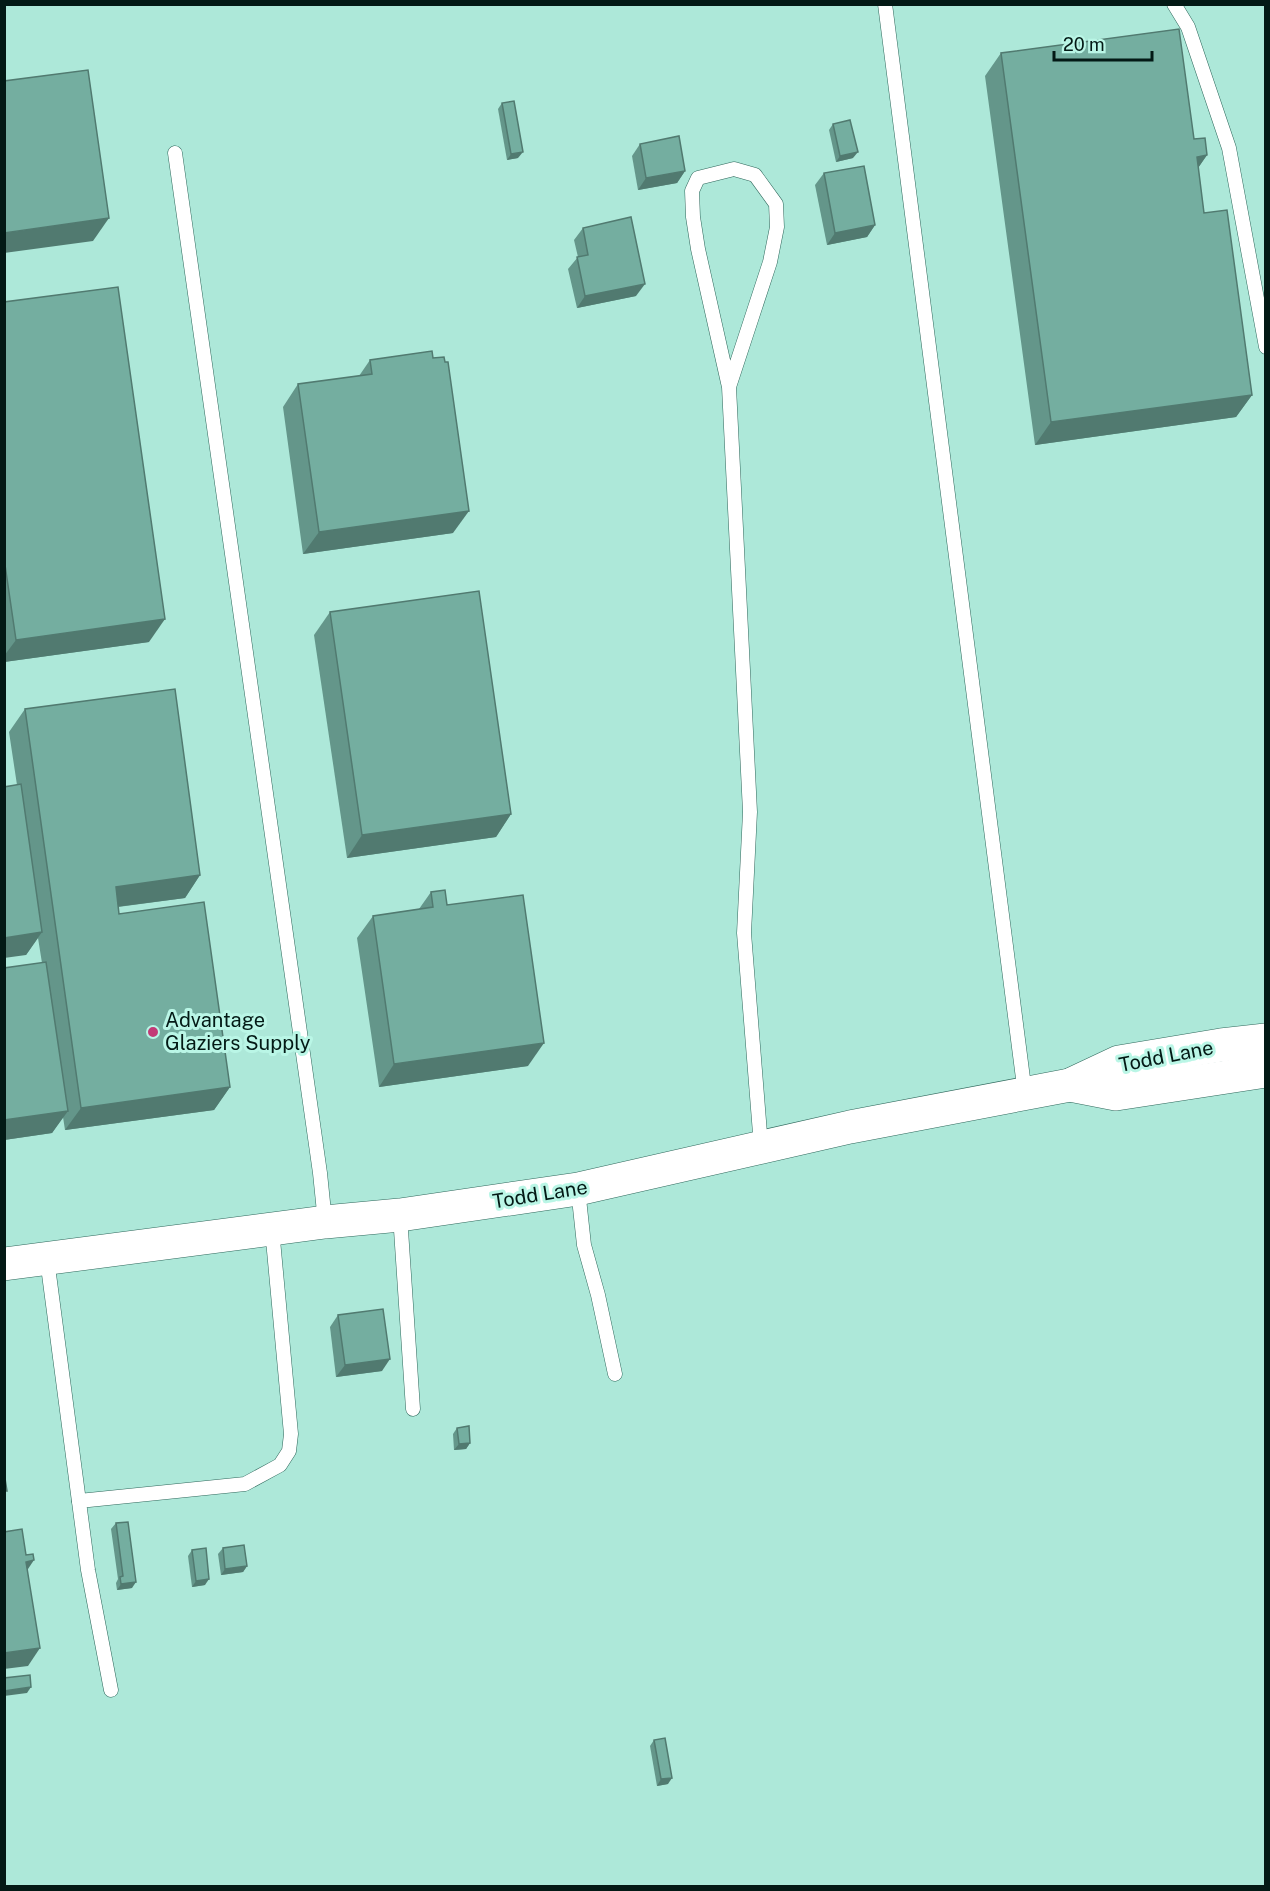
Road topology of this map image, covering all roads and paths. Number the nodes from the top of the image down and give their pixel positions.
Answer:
1 (885, 4) edge
2 (1174, 4) edge
3 (175, 153) dead end
4 (1266, 347) edge
5 (729, 387) junction
6 (1266, 1040) edge
7 (1266, 1071) edge
8 (1070, 1084) junction
9 (1025, 1094) junction
10 (761, 1146) junction
11 (578, 1189) junction
12 (400, 1215) junction
13 (325, 1222) junction
14 (272, 1229) junction
15 (47, 1259) junction
16 (4, 1264) edge
17 (615, 1374) dead end
18 (413, 1409) dead end
19 (79, 1501) junction
20 (111, 1690) dead end

1 - 9 lane
2 - 4 lane
3 - 13 lane
5 - 5 lane
5 - 10 lane
6 - 8 street, Todd Lane
7 - 8 street, Todd Lane
8 - 9 street, Todd Lane
9 - 10 street, Todd Lane
10 - 11 street, Todd Lane
11 - 12 street, Todd Lane
11 - 17 lane
12 - 13 street, Todd Lane
12 - 18 lane
13 - 14 street, Todd Lane
14 - 15 street, Todd Lane
14 - 19 lane
15 - 16 street, Todd Lane
15 - 19 lane
19 - 20 lane

